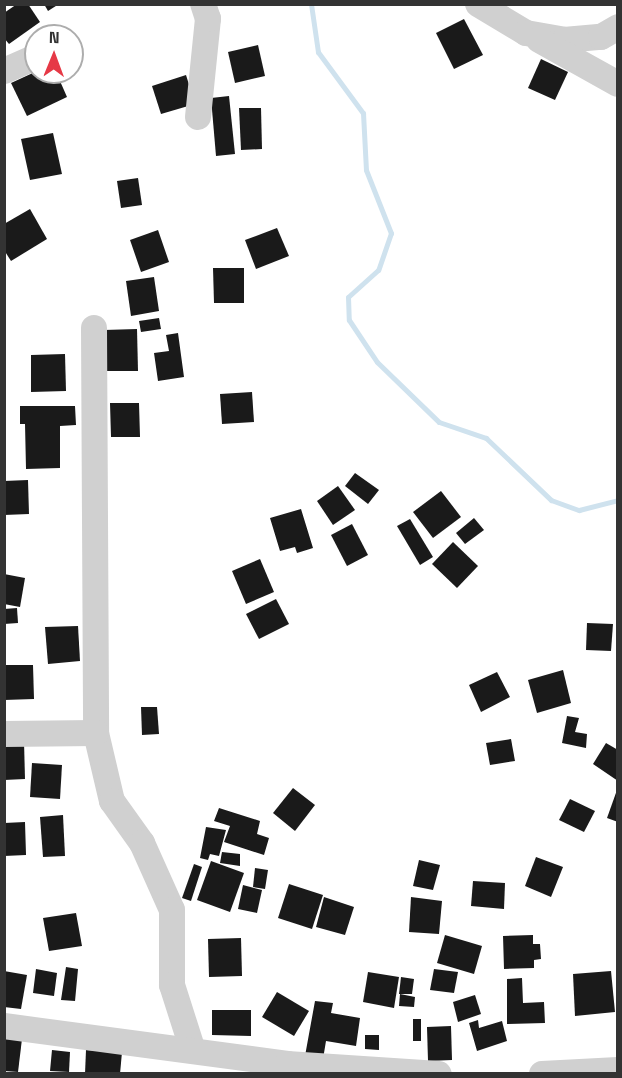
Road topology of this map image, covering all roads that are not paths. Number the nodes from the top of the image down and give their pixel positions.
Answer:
1 (203, 4) edge
2 (478, 4) edge
3 (618, 27) edge
4 (526, 33) junction
5 (24, 62) edge
6 (4, 71) edge
7 (618, 84) edge
8 (198, 117) dead end
9 (94, 328) dead end
10 (96, 733) junction
11 (4, 734) edge
12 (4, 1026) edge
13 (193, 1051) junction
14 (618, 1070) edge
15 (439, 1074) edge
16 (542, 1074) edge

1 - 8 street
2 - 4 street
3 - 4 street
4 - 7 street
5 - 6 street
9 - 10 street
10 - 11 street
10 - 13 street
12 - 13 street
13 - 15 street
14 - 16 street

